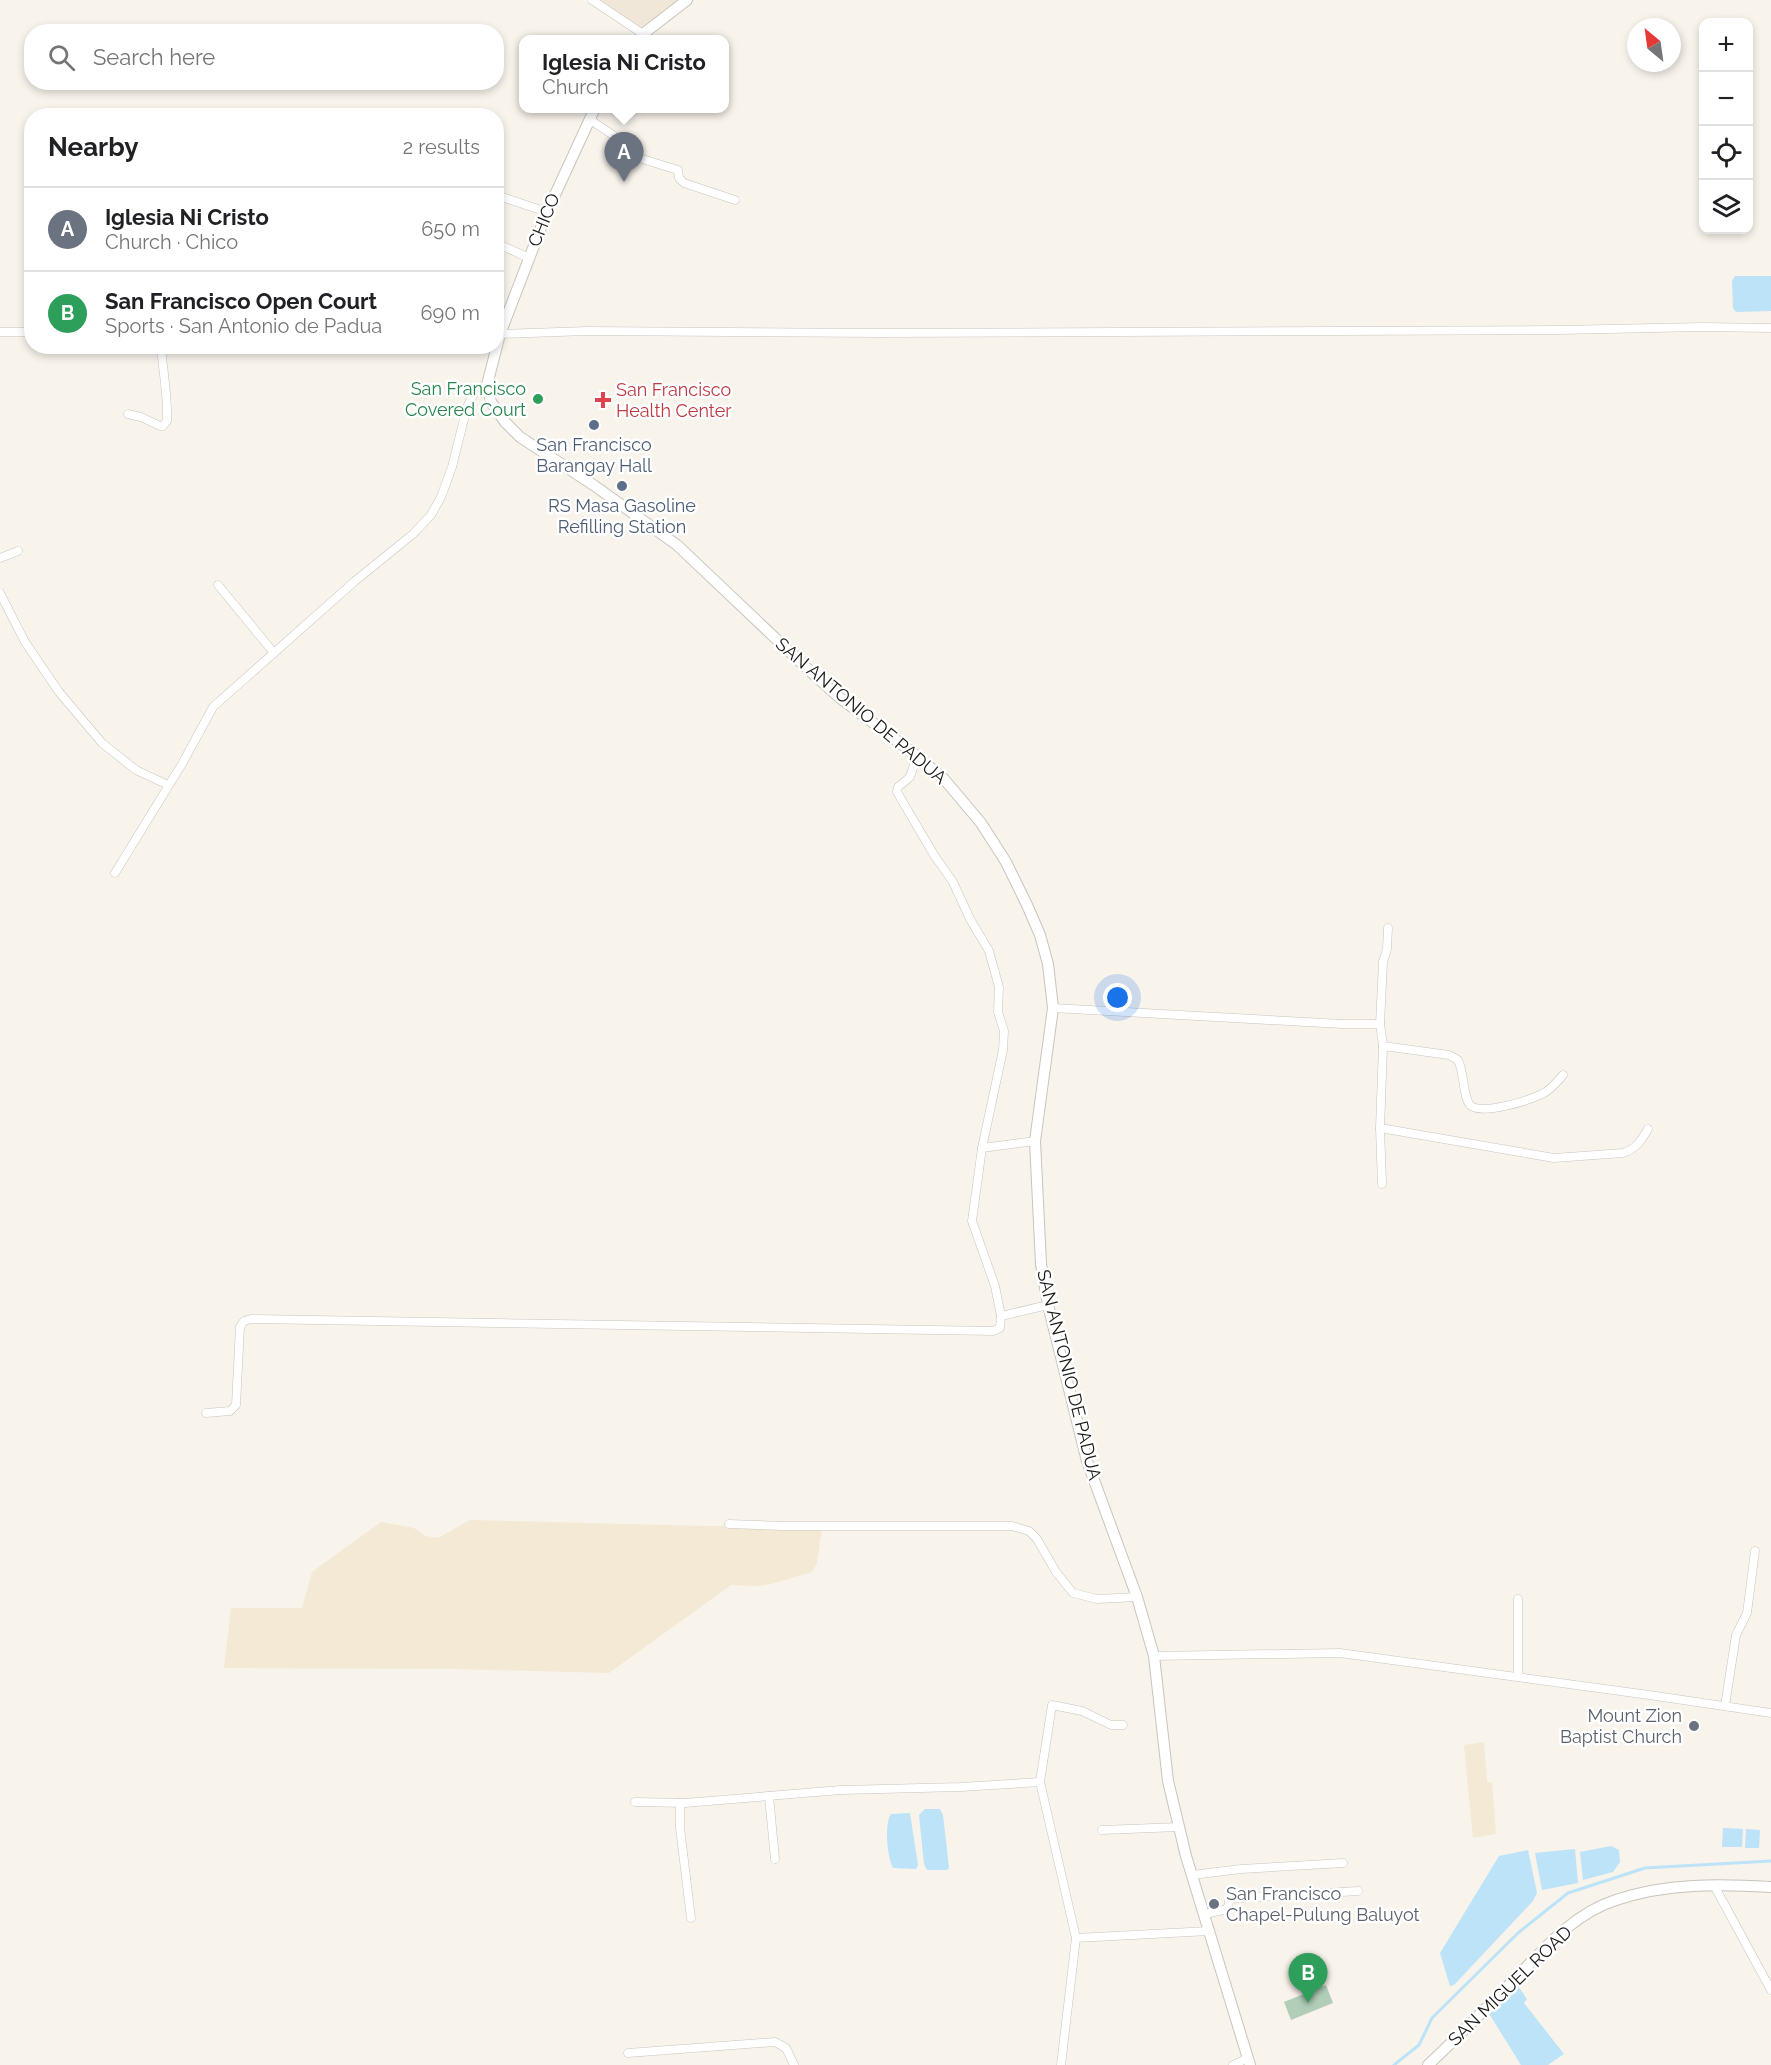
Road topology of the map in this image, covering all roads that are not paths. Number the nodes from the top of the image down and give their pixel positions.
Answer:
1 (592, 0) edge
2 (687, 0) edge
3 (638, 35) edge
4 (643, 35) edge
5 (592, 113) edge
6 (589, 119) junction
7 (504, 198) edge
8 (735, 200) dead end
9 (547, 212) junction
10 (504, 247) edge
11 (529, 258) junction
12 (504, 319) edge
13 (1771, 328) edge
14 (0, 332) edge
15 (24, 332) edge
16 (504, 334) edge
17 (162, 354) edge
18 (494, 354) edge
19 (487, 385) junction
20 (128, 414) dead end
21 (18, 551) dead end
22 (0, 558) edge
23 (218, 585) dead end
24 (0, 593) edge
25 (274, 653) junction
26 (917, 756) junction
27 (168, 785) junction
28 (115, 873) dead end
29 (1388, 928) dead end
30 (1053, 1008) junction
31 (1380, 1024) junction
32 (1383, 1046) junction
33 (1563, 1075) dead end
34 (1380, 1128) junction
35 (1648, 1129) dead end
36 (1035, 1141) junction
37 (982, 1148) junction
38 (1382, 1184) dead end
39 (1048, 1305) junction
40 (1001, 1316) junction
41 (206, 1413) dead end
42 (729, 1524) dead end
43 (1755, 1551) dead end
44 (1137, 1597) junction
45 (1518, 1599) dead end
46 (1154, 1656) junction
47 (1518, 1676) junction
48 (1725, 1706) junction
49 (1771, 1713) edge
50 (1123, 1725) dead end
51 (1040, 1782) junction
52 (769, 1796) junction
53 (635, 1802) dead end
54 (680, 1803) junction
55 (1179, 1827) junction
56 (1102, 1830) dead end
57 (775, 1859) dead end
58 (1343, 1863) dead end
59 (1192, 1875) junction
60 (1771, 1887) edge
61 (1716, 1889) dead end
62 (1358, 1891) dead end
63 (1205, 1914) junction
64 (691, 1918) dead end
65 (1209, 1931) junction
66 (1077, 1938) junction
67 (1771, 1990) edge
68 (628, 2053) dead end
69 (1249, 2061) edge
70 (794, 2065) edge
71 (1060, 2065) edge
72 (1233, 2065) edge
73 (1428, 2065) edge

1 - 3 street
2 - 4 street
5 - 6 street, CHICO
6 - 8 street
6 - 9 street, CHICO
7 - 9 street
9 - 11 street, CHICO
10 - 11 street
11 - 12 street, CHICO
13 - 16 street
14 - 15 street
17 - 20 street
18 - 19 street
19 - 25 street
19 - 26 street, SAN ANTONIO DE PADUA
21 - 22 street
23 - 25 street
24 - 27 street
25 - 27 street
26 - 30 street, SAN ANTONIO DE PADUA
26 - 37 street
27 - 28 street
29 - 31 street
30 - 31 street
30 - 36 street, SAN ANTONIO DE PADUA
31 - 32 street
32 - 33 street
32 - 34 street
34 - 35 street
34 - 38 street
36 - 37 street
36 - 39 street, SAN ANTONIO DE PADUA
37 - 40 street
39 - 40 street
39 - 44 street, SAN ANTONIO DE PADUA
40 - 41 street
42 - 44 street
43 - 48 street
44 - 46 street, SAN ANTONIO DE PADUA
45 - 47 street
46 - 47 street
46 - 55 street, SAN ANTONIO DE PADUA
47 - 48 street
48 - 49 street
50 - 51 street
51 - 52 street
51 - 66 street
52 - 54 street
52 - 57 street
53 - 54 street
54 - 64 street
55 - 56 street
55 - 59 street, SAN ANTONIO DE PADUA
58 - 59 street
59 - 63 street, SAN ANTONIO DE PADUA
60 - 73 street, SAN MIGUEL ROAD
61 - 67 street
62 - 63 street
63 - 65 street, SAN ANTONIO DE PADUA
65 - 66 street
65 - 69 street, SAN ANTONIO DE PADUA
66 - 71 street
68 - 70 street
69 - 72 street

